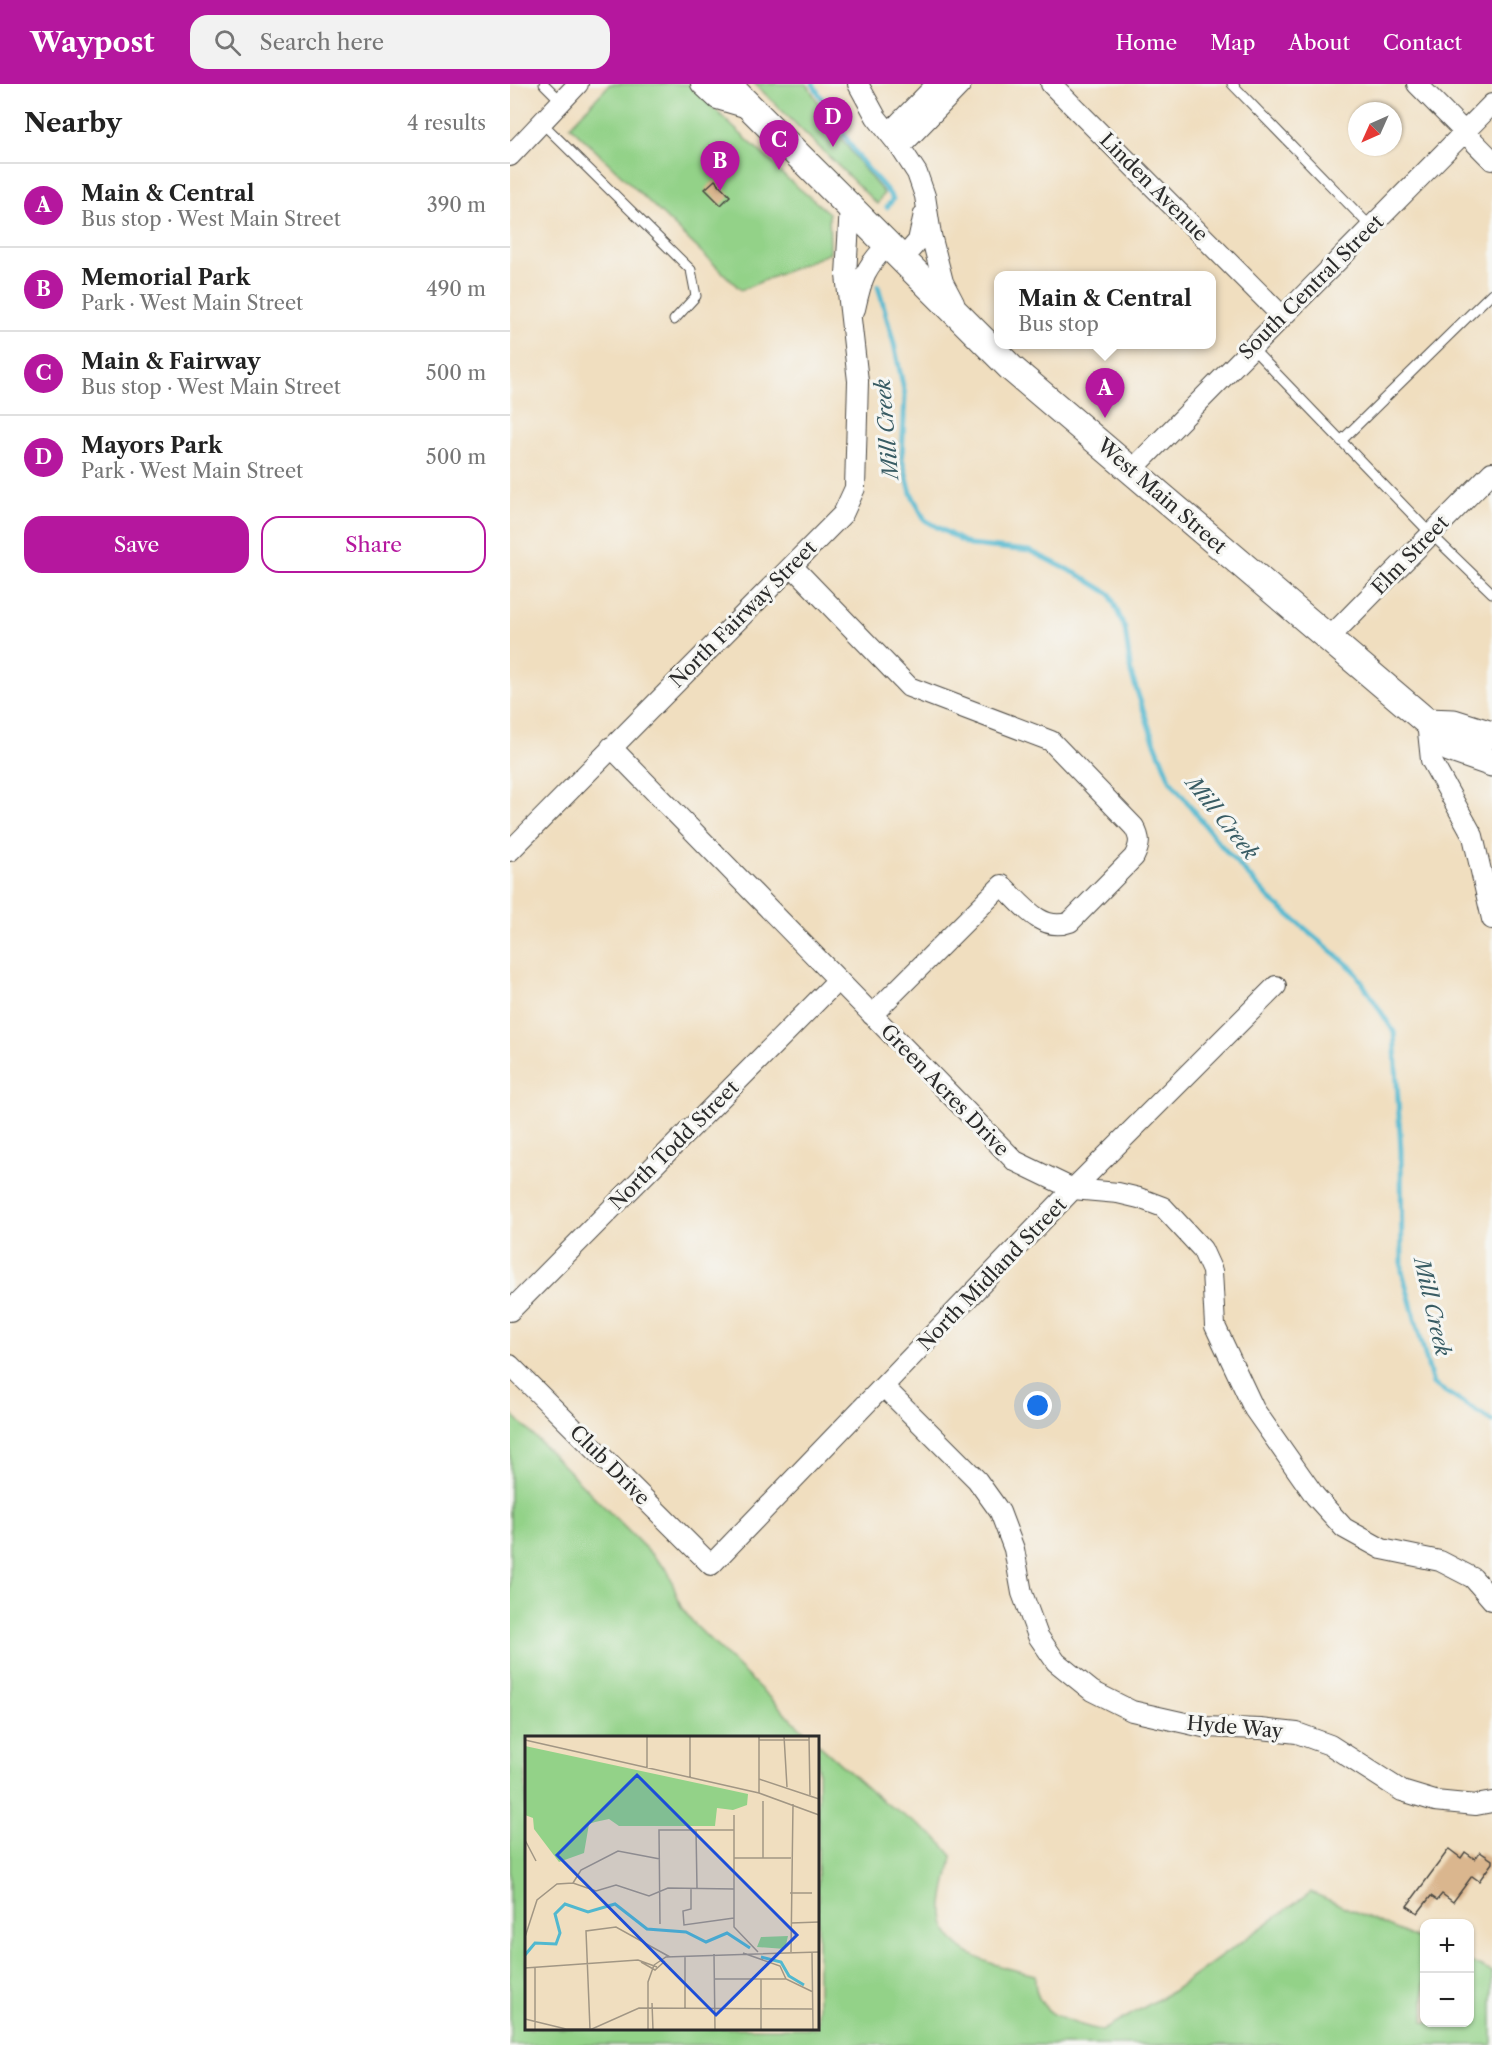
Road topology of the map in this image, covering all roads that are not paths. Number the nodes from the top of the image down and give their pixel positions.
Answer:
1 (544, 84) edge
2 (578, 84) edge
3 (701, 84) edge
4 (727, 84) edge
5 (858, 84) edge
6 (1051, 84) edge
7 (1232, 84) edge
8 (1417, 84) edge
9 (945, 88) edge
10 (562, 102) junction
11 (1492, 104) edge
12 (753, 110) junction
13 (542, 123) junction
14 (1465, 132) junction
15 (895, 140) junction
16 (510, 156) edge
17 (1492, 160) edge
18 (925, 196) junction
19 (850, 206) junction
20 (1371, 227) junction
21 (895, 251) junction
22 (1492, 293) edge
23 (1282, 316) junction
24 (962, 318) junction
25 (674, 320) dead end
26 (852, 326) junction
27 (1251, 347) junction
28 (1341, 441) junction
29 (1132, 470) junction
30 (1492, 472) edge
31 (1431, 534) junction
32 (792, 566) junction
33 (1492, 593) edge
34 (1328, 639) junction
35 (1427, 722) junction
36 (1492, 735) edge
37 (611, 747) junction
38 (1492, 763) edge
39 (510, 851) edge
40 (1492, 919) edge
41 (838, 980) junction
42 (1276, 987) dead end
43 (872, 1015) junction
44 (1073, 1189) junction
45 (510, 1311) edge
46 (510, 1365) edge
47 (884, 1388) junction
48 (711, 1565) joint
49 (1492, 1600) edge
50 (1492, 1802) edge

1 - 10 lane
2 - 10 street
3 - 12 street
4 - 12 street, West Main Street
5 - 15 street
6 - 23 street, Linden Avenue
7 - 20 lane
8 - 14 street
9 - 15 street
10 - 13 street
11 - 14 street, South Central Street
12 - 19 street, West Main Street
13 - 16 street
13 - 25 lane
14 - 17 street
14 - 20 street, South Central Street
15 - 18 street
18 - 21 street, North Fairway Street
18 - 24 street
19 - 21 street, West Main Street
19 - 26 street, North Fairway Street
20 - 23 street, South Central Street
21 - 24 street, West Main Street
21 - 26 street, North Fairway Street
22 - 28 lane
23 - 27 street, South Central Street
24 - 29 street, West Main Street
26 - 32 street, North Fairway Street
27 - 28 lane
27 - 29 street, South Central Street
28 - 31 lane
29 - 34 street, West Main Street
30 - 31 street, Elm Street
31 - 33 lane
31 - 34 street, Elm Street
32 - 37 street, North Fairway Street
32 - 43 street
34 - 35 street, West Main Street
35 - 36 street
35 - 38 street, West Main Street
35 - 40 street
37 - 39 street, North Fairway Street
37 - 41 street, Green Acres Drive
41 - 43 street, Green Acres Drive
41 - 45 street, North Todd Street
42 - 44 street, North Midland Street
43 - 44 street, Green Acres Drive
44 - 47 street, North Midland Street
44 - 49 street, Green Acres Drive
46 - 48 street, Club Drive
47 - 48 street, North Midland Street
47 - 50 street, Hyde Way

